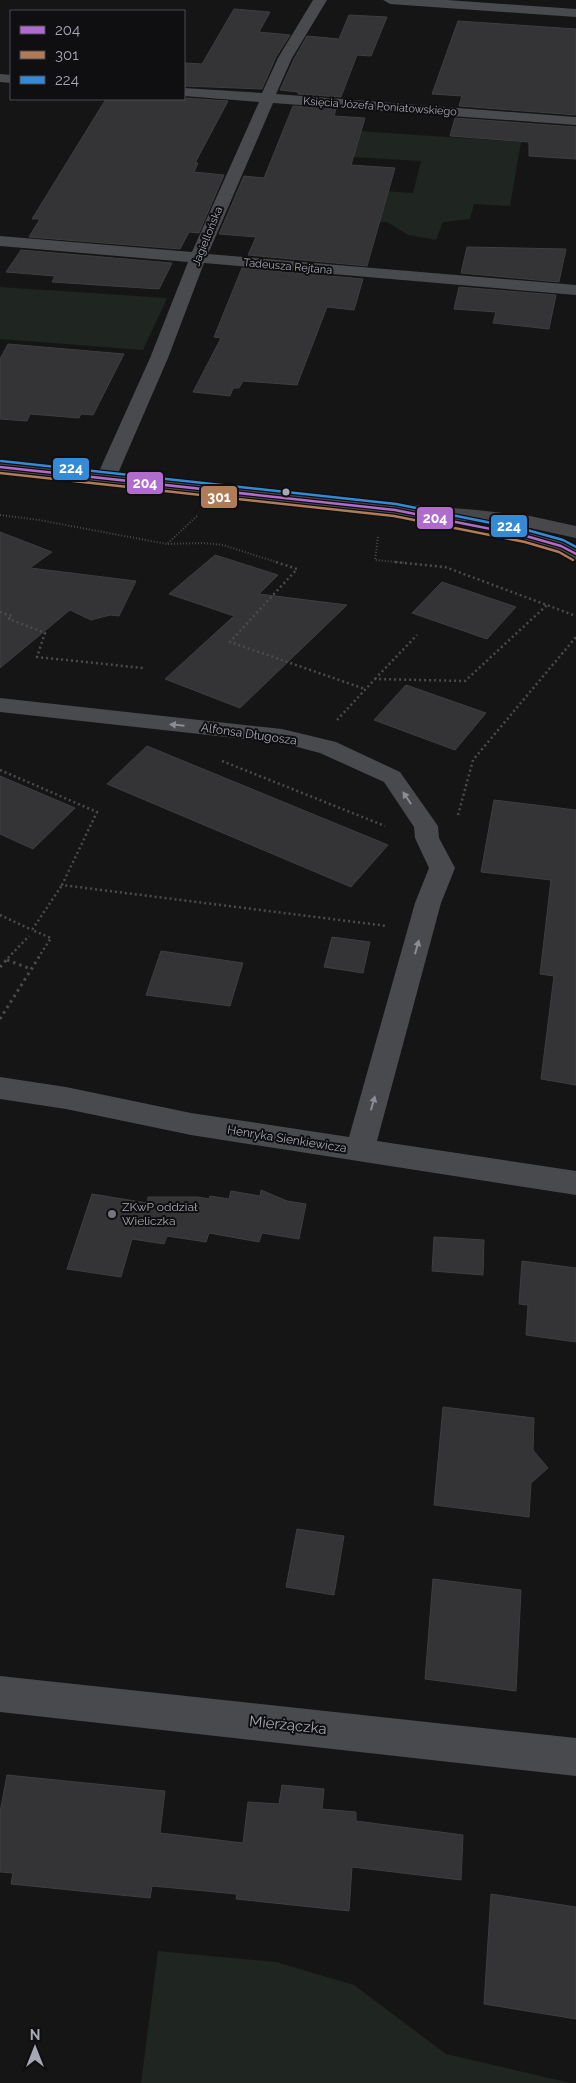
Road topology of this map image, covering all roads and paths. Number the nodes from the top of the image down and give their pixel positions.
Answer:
1 (320, 0) edge
2 (390, 0) edge
3 (576, 13) edge
4 (185, 92) edge
5 (269, 98) junction
6 (576, 121) edge
7 (0, 241) edge
8 (199, 258) junction
9 (576, 290) edge
10 (0, 467) edge
11 (106, 478) junction
12 (395, 510) junction
13 (202, 512) dead end
14 (0, 515) edge
15 (379, 531) dead end
16 (576, 532) edge
17 (167, 544) junction
18 (576, 554) edge
19 (547, 605) junction
20 (0, 612) edge
21 (576, 616) edge
22 (417, 634) dead end
23 (576, 637) edge
24 (143, 668) dead end
25 (375, 679) junction
26 (365, 690) junction
27 (0, 705) edge
28 (314, 744) junction
29 (216, 758) dead end
30 (473, 760) dead end
31 (0, 770) edge
32 (427, 838) junction
33 (62, 885) junction
34 (0, 915) edge
35 (32, 930) junction
36 (422, 931) junction
37 (29, 936) dead end
38 (7, 960) junction
39 (0, 967) edge
40 (31, 969) junction
41 (0, 1018) edge
42 (0, 1088) edge
43 (360, 1150) junction
44 (576, 1183) edge
45 (0, 1694) edge
46 (576, 1757) edge

1 - 5 street, Jagiellońska
2 - 3 street
4 - 5 street, Księcia Józefa Poniatowskiego
5 - 6 street, Księcia Józefa Poniatowskiego
5 - 8 street, Jagiellońska
7 - 8 street, Tadeusza Rejtana
8 - 9 street, Tadeusza Rejtana
8 - 11 street, Jagiellońska
10 - 11 main road
11 - 12 main road
12 - 16 main road
12 - 18 main road
13 - 17 path
14 - 17 path
15 - 19 path
17 - 26 path
19 - 21 path
19 - 25 path
20 - 24 path
22 - 25 path
23 - 30 path
25 - 26 path
26 - 28 path
28 -> 27 street, Alfonsa Długosza
32 -> 28 street, Alfonsa Długosza
29 - 32 path
31 - 33 path
32 - 36 street, Alfonsa Długosza
33 - 35 path
33 - 36 path
34 - 35 path
35 - 40 path
43 -> 36 street, Alfonsa Długosza
37 - 38 path
38 - 39 path
38 - 40 path
40 - 41 path
42 - 43 street, Henryka Sienkiewicza
43 - 44 street, Henryka Sienkiewicza
45 - 46 street, Mierżączka

